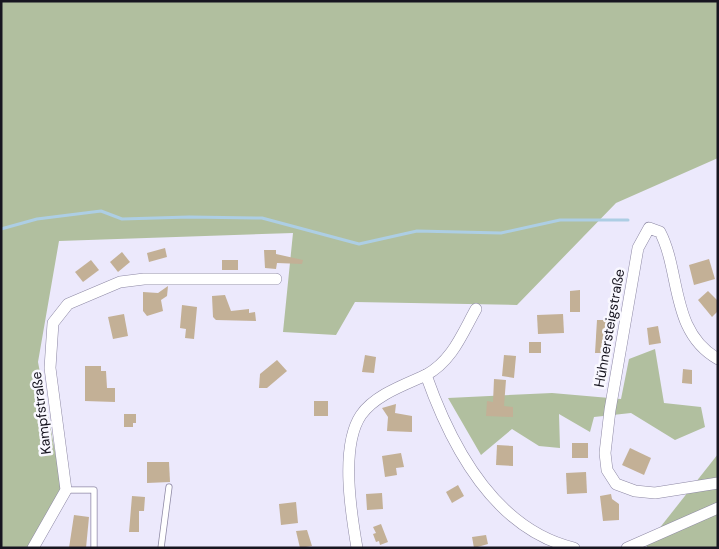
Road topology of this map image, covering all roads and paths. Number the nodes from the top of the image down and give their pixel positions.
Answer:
1 (276, 279) dead end
2 (476, 309) dead end
3 (718, 360) edge
4 (426, 375) junction
5 (718, 483) edge
6 (169, 487) dead end
7 (66, 490) junction
8 (718, 508) edge
9 (33, 548) edge
10 (94, 548) edge
11 (161, 548) edge
12 (357, 548) edge
13 (574, 548) edge
14 (627, 548) edge

1 - 7 street, Kampfstraße
2 - 4 street
3 - 5 street, Hühnersteigstraße
4 - 12 street
4 - 13 street
6 - 11 lane
7 - 9 street
7 - 10 lane
8 - 14 street

